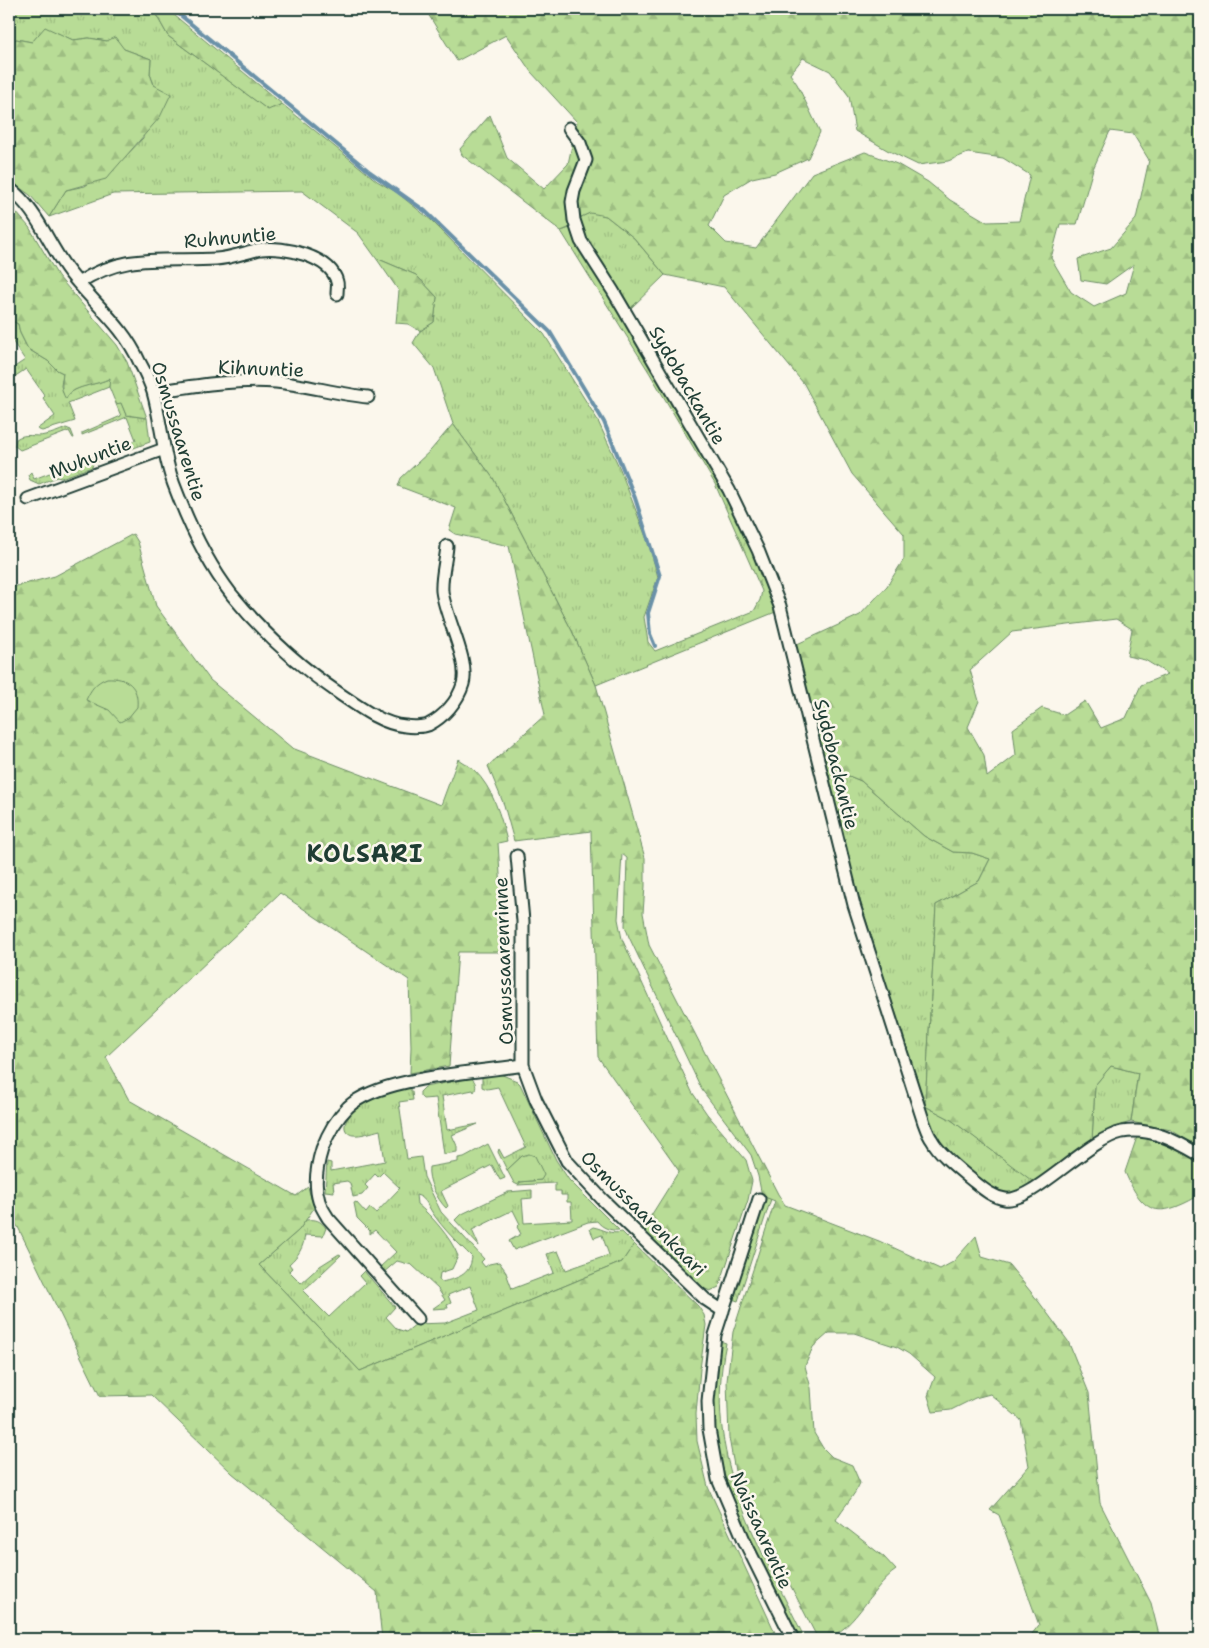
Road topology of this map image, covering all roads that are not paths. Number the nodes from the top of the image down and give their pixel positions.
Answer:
1 (569, 128) dead end
2 (9, 188) edge
3 (78, 283) junction
4 (337, 294) dead end
5 (153, 392) junction
6 (368, 398) dead end
7 (164, 449) junction
8 (28, 499) dead end
9 (447, 546) dead end
10 (517, 856) dead end
11 (523, 1065) junction
12 (1200, 1155) edge
13 (759, 1199) dead end
14 (723, 1311) junction
15 (418, 1319) dead end
16 (792, 1639) edge

1 - 12 street, Sydobackantie
2 - 3 street, Osmussaarentie
3 - 4 street, Ruhnuntie
3 - 5 street, Osmussaarentie
5 - 6 street, Kihnuntie
5 - 7 street, Osmussaarentie
7 - 8 street, Muhuntie
7 - 9 street, Osmussaarentie
10 - 11 street, Osmussaarenrinne
11 - 14 street, Osmussaarenkaari
11 - 15 street
13 - 14 street, Naissaarentie
14 - 16 street, Naissaarentie

